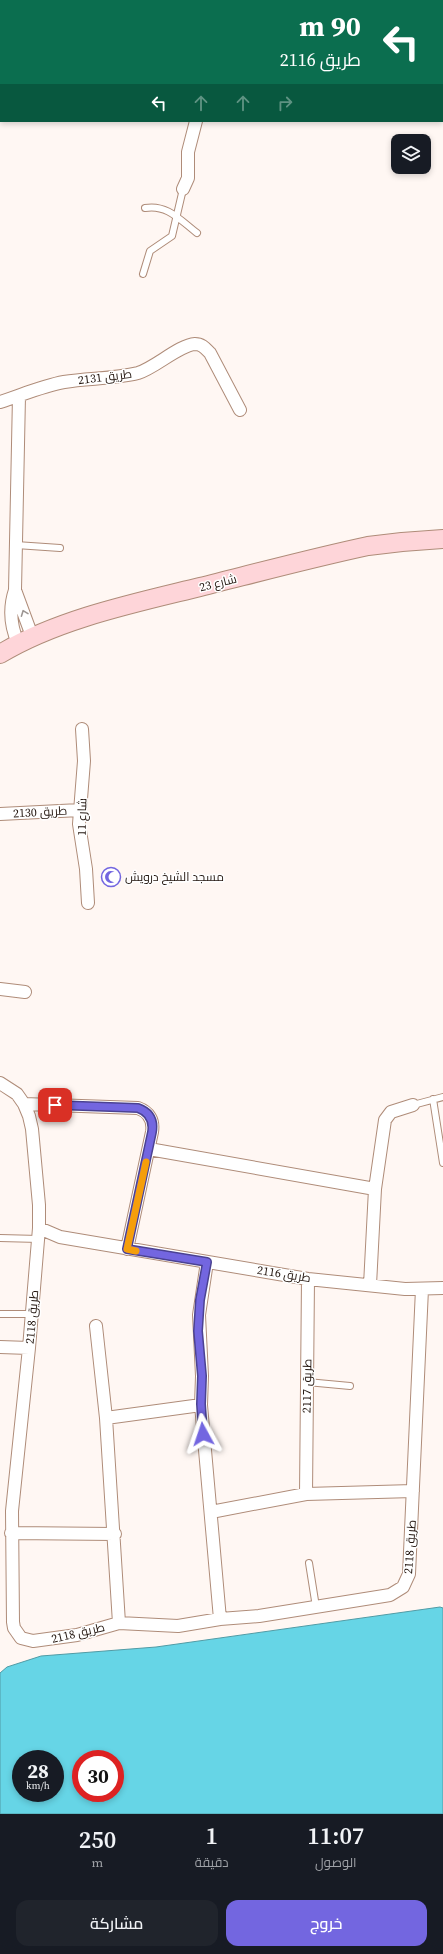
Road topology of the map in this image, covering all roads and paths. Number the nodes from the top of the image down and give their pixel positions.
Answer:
1 (196, 122) edge
2 (183, 189) joint
3 (145, 208) dead end
4 (175, 215) junction
5 (197, 233) dead end
6 (143, 274) dead end
7 (19, 396) junction
8 (0, 402) edge
9 (240, 410) dead end
10 (443, 539) edge
11 (16, 544) junction
12 (60, 548) dead end
13 (15, 590) junction
14 (5, 620) edge
15 (25, 639) junction
16 (0, 654) edge
17 (82, 729) dead end
18 (80, 810) junction
19 (0, 814) edge
20 (88, 904) dead end
21 (0, 989) edge
22 (26, 992) dead end
23 (0, 1083) edge
24 (443, 1097) edge
25 (433, 1100) junction
26 (24, 1104) junction
27 (413, 1105) joint
28 (149, 1149) junction
29 (443, 1163) edge
30 (375, 1189) junction
31 (39, 1234) junction
32 (0, 1238) edge
33 (127, 1249) junction
34 (207, 1262) junction
35 (308, 1278) junction
36 (370, 1285) junction
37 (443, 1288) edge
38 (422, 1289) junction
39 (0, 1314) edge
40 (32, 1314) junction
41 (96, 1326) dead end
42 (0, 1347) edge
43 (29, 1348) junction
44 (307, 1382) junction
45 (350, 1386) dead end
46 (201, 1404) junction
47 (106, 1418) junction
48 (413, 1491) junction
49 (306, 1494) junction
50 (211, 1512) junction
51 (11, 1533) junction
52 (115, 1534) junction
53 (310, 1563) dead end
54 (316, 1607) junction
55 (220, 1619) junction
56 (119, 1623) junction

1 - 2 street
2 - 4 lane
3 - 4 lane
4 - 5 lane
4 - 6 lane
7 - 8 street, طريق 2131
7 - 9 street, طريق 2131
7 - 11 street
10 - 15 street, شارع 23
11 - 12 lane
11 - 13 street
13 - 14 street
15 -> 13 street
14 - 15 street
15 - 16 street, شارع 23
17 - 18 street, شارع 11
18 - 19 street, طريق 2130
18 - 20 street, شارع 11
21 - 22 street
23 - 26 street, طريق 2118
24 - 25 lane
25 - 27 lane
25 - 29 lane
26 - 28 street
26 - 31 street, طريق 2118
27 - 30 street
28 - 30 street
28 - 33 street
30 - 36 street
31 - 32 lane
31 - 33 street, طريق 2116
31 - 40 street, طريق 2118
33 - 34 street, طريق 2116
34 - 35 street, طريق 2116
34 - 46 street
35 - 36 street, طريق 2116
35 - 44 street, طريق 2117
36 - 38 street, طريق 2116
37 - 38 street, طريق 2116
38 - 48 street, طريق 2118
39 - 40 lane
40 - 43 street, طريق 2118
41 - 47 street
42 - 43 street
43 - 51 street, طريق 2118
44 - 45 lane
44 - 49 street, طريق 2117
46 - 47 street
46 - 50 street
47 - 52 street
48 - 49 street
48 - 54 street, طريق 2118
49 - 50 street
50 - 55 street
51 - 52 street
51 - 56 street, طريق 2118
52 - 56 street
53 - 54 lane
54 - 55 street, طريق 2118
55 - 56 street, طريق 2118

